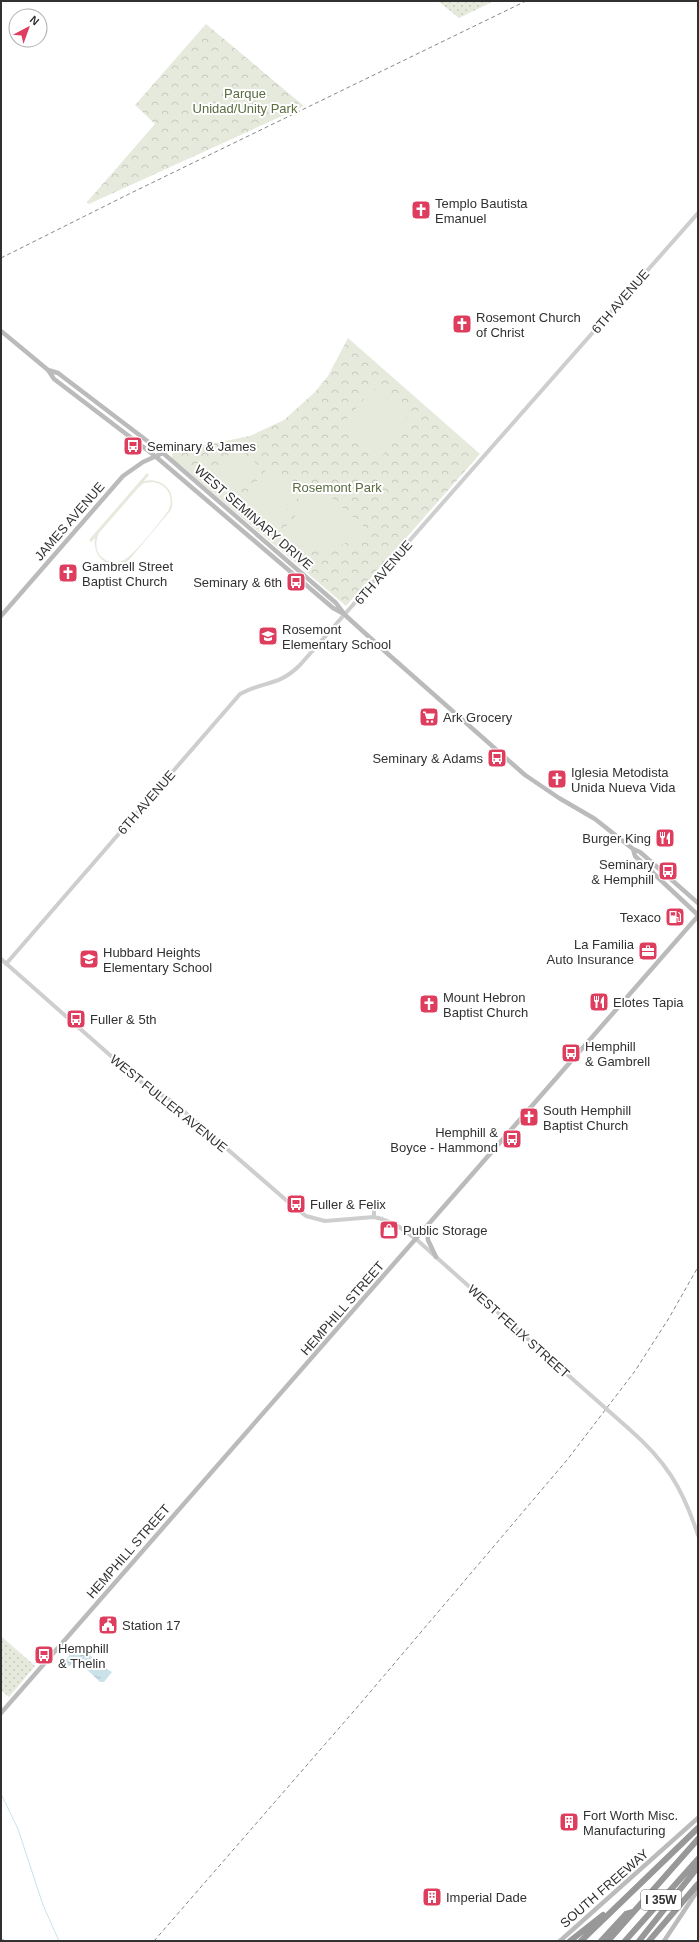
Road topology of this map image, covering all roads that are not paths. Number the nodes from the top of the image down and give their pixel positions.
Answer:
1 (698, 212) edge
2 (1, 331) edge
3 (48, 370) junction
4 (163, 453) junction
5 (155, 456) junction
6 (210, 494) junction
7 (205, 499) junction
8 (279, 553) junction
9 (274, 558) junction
10 (345, 615) junction
11 (1, 616) edge
12 (633, 849) junction
13 (698, 903) edge
14 (698, 915) edge
15 (1, 959) edge
16 (6, 964) junction
17 (374, 1204) dead end
18 (374, 1217) junction
19 (395, 1224) joint
20 (427, 1226) junction
21 (416, 1239) junction
22 (436, 1257) junction
23 (698, 1535) edge
24 (1, 1713) edge
25 (698, 1818) edge
26 (698, 1828) edge
27 (698, 1839) edge
28 (698, 1859) edge
29 (698, 1866) edge
30 (698, 1884) edge
31 (635, 1888) junction
32 (698, 1890) edge
33 (634, 1911) junction
34 (560, 1941) edge
35 (570, 1941) edge
36 (581, 1941) edge
37 (601, 1941) edge
38 (608, 1941) edge
39 (625, 1941) edge
40 (639, 1941) edge
41 (649, 1941) edge
42 (664, 1941) edge

1 - 10 street, 6TH AVENUE
2 - 3 main road, WEST SEMINARY DRIVE
3 - 4 main road, WEST SEMINARY DRIVE
3 - 5 main road, WEST SEMINARY DRIVE
4 - 5 main road, JAMES AVENUE
4 - 6 main road, WEST SEMINARY DRIVE
5 - 7 main road, WEST SEMINARY DRIVE
5 - 11 main road, JAMES AVENUE
6 - 7 main road
6 - 8 main road, WEST SEMINARY DRIVE
7 - 9 main road, WEST SEMINARY DRIVE
8 - 9 main road
8 - 10 main road, WEST SEMINARY DRIVE
9 - 10 main road, WEST SEMINARY DRIVE
10 - 12 main road, WEST SEMINARY DRIVE
10 - 16 street, 6TH AVENUE
12 - 13 main road, WEST SEMINARY DRIVE
12 - 14 main road, WEST SEMINARY DRIVE
14 - 20 main road, HEMPHILL STREET
15 - 16 street, WEST FULLER AVENUE
16 - 18 street, WEST FULLER AVENUE
17 - 18 street
18 - 19 street, WEST FULLER AVENUE
19 - 21 street, WEST FELIX STREET
20 - 21 main road, HEMPHILL STREET
20 - 22 main road
21 - 22 street, WEST FELIX STREET
21 - 24 main road, HEMPHILL STREET
22 - 23 street, WEST FELIX STREET, bridge
25 - 34 main road, SOUTH FREEWAY
26 - 31 highway
27 - 33 highway, I 35W
28 - 39 highway, I 35W
29 - 40 highway
30 - 41 highway
31 - 35 highway
31 - 36 highway
32 - 42 main road
33 - 37 highway
33 - 38 highway, I 35W

